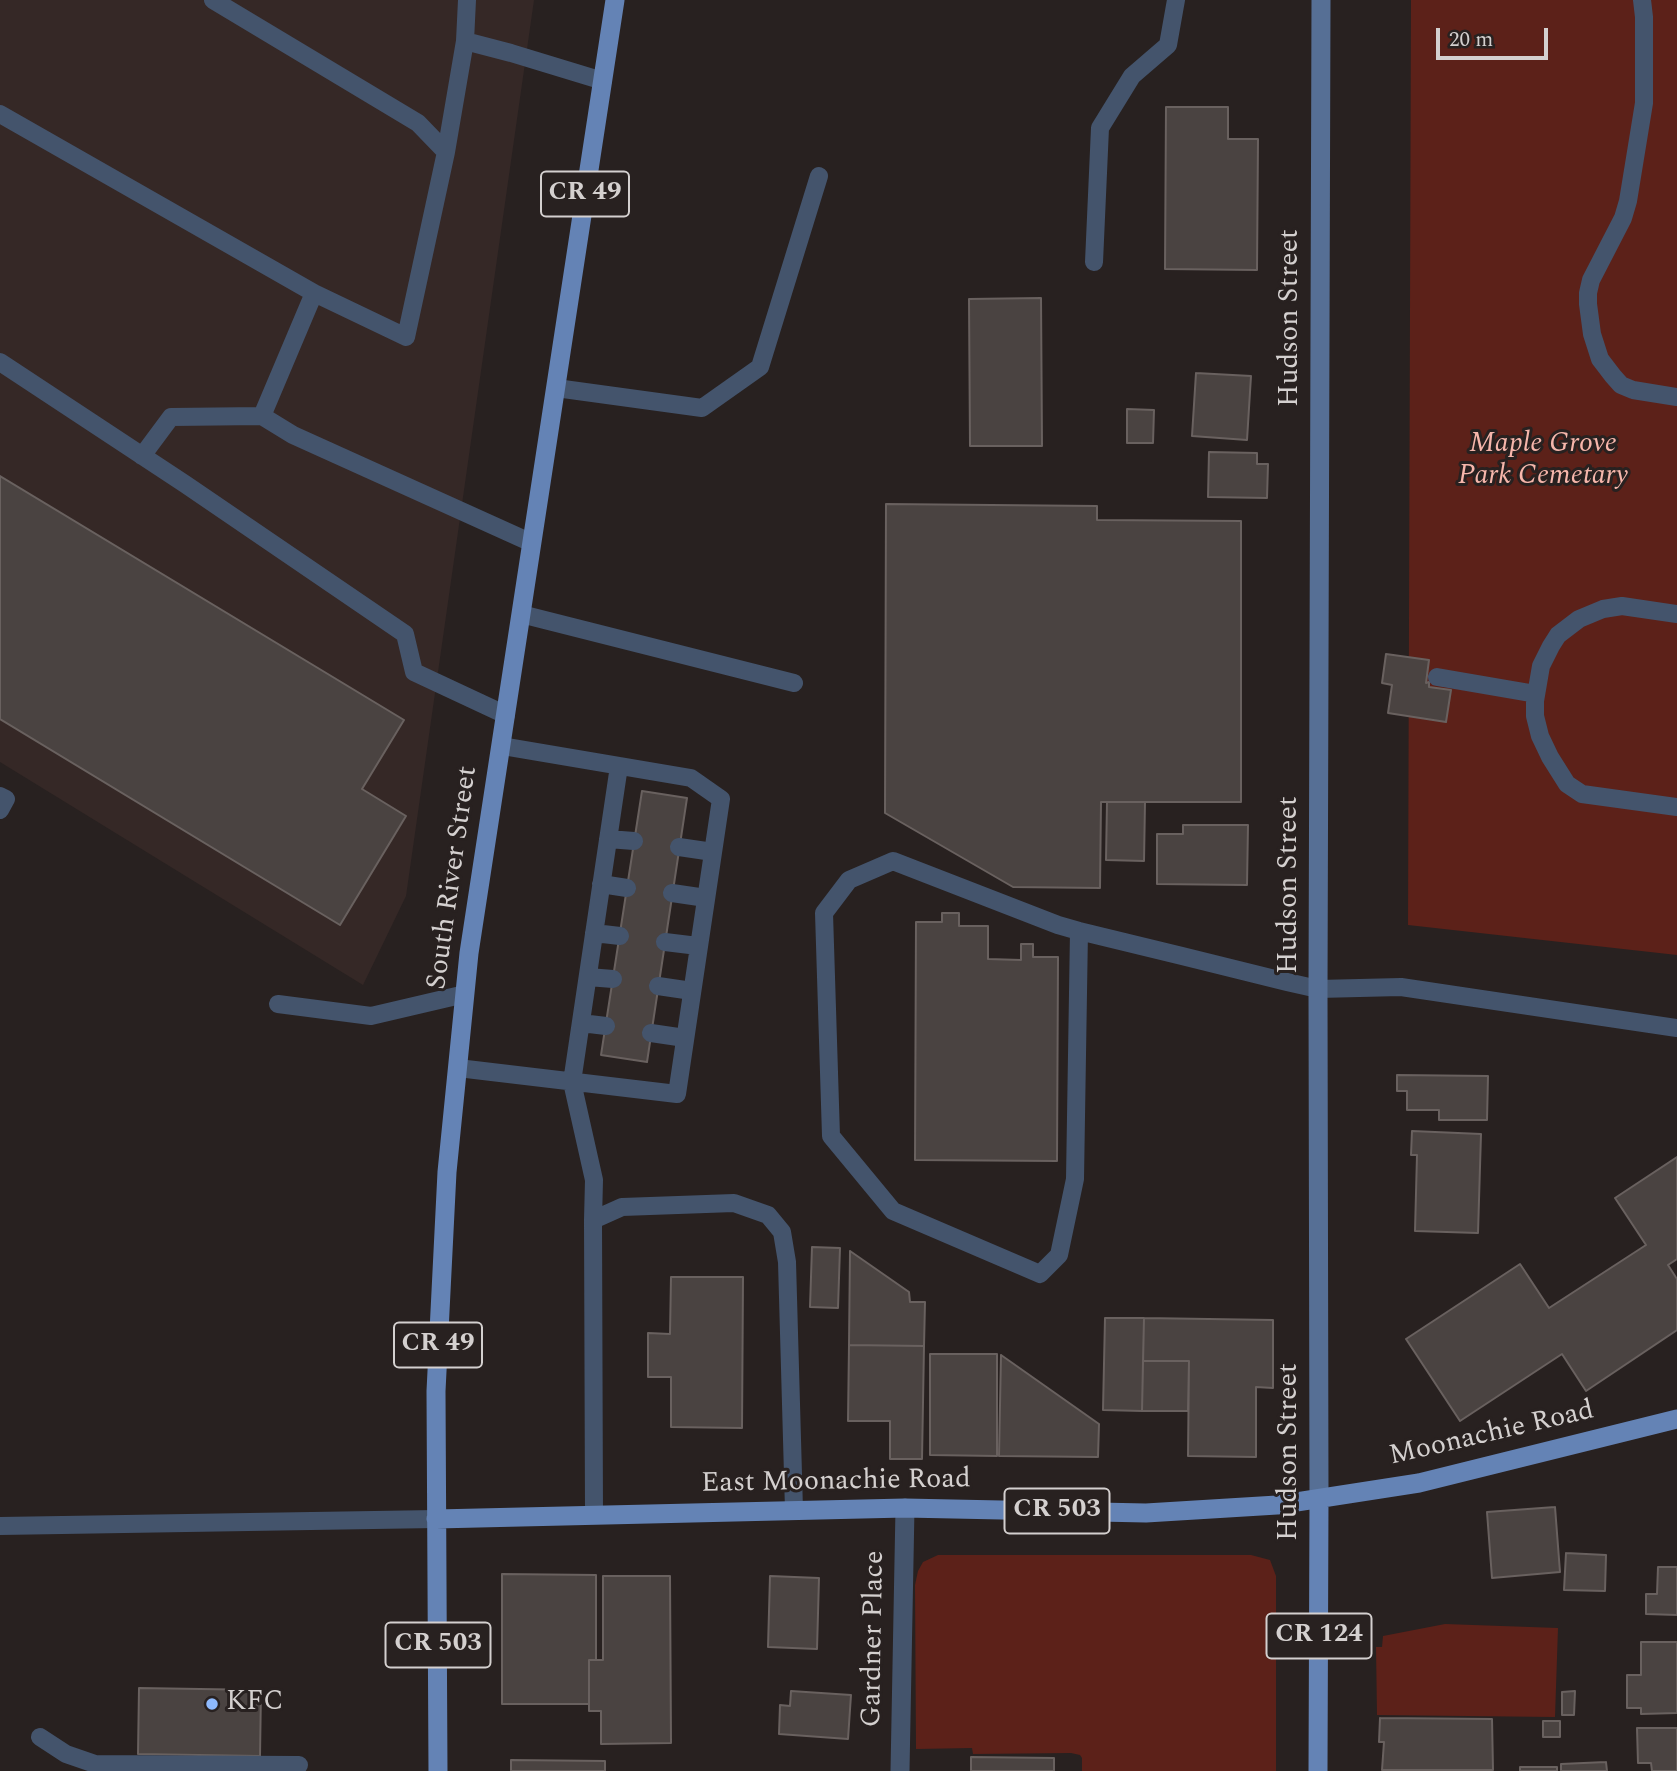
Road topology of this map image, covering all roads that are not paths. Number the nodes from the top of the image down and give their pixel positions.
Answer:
1 (213, 0) edge
2 (467, 0) edge
3 (615, 0) edge
4 (1176, 0) edge
5 (1321, 0) edge
6 (1642, 0) edge
7 (465, 41) junction
8 (603, 81) junction
9 (0, 114) edge
10 (446, 152) junction
11 (819, 176) dead end
12 (1094, 262) dead end
13 (314, 293) junction
14 (0, 362) edge
15 (556, 387) junction
16 (1677, 397) edge
17 (262, 416) junction
18 (142, 456) junction
19 (532, 543) junction
20 (521, 614) junction
21 (1677, 614) edge
22 (1437, 677) dead end
23 (794, 683) dead end
24 (1536, 694) junction
25 (506, 715) junction
26 (502, 746) junction
27 (619, 766) junction
28 (0, 796) edge
29 (1677, 807) edge
30 (0, 810) edge
31 (608, 839) junction
32 (634, 841) dead end
33 (680, 847) dead end
34 (713, 852) junction
35 (601, 884) junction
36 (627, 888) dead end
37 (672, 893) dead end
38 (706, 898) junction
39 (1079, 930) junction
40 (594, 933) junction
41 (620, 936) dead end
42 (665, 943) dead end
43 (698, 946) junction
44 (588, 977) junction
45 (613, 979) dead end
46 (658, 986) dead end
47 (1318, 989) junction
48 (692, 991) junction
49 (465, 994) junction
50 (278, 1004) dead end
51 (581, 1023) junction
52 (606, 1026) dead end
53 (1677, 1028) edge
54 (651, 1032) dead end
55 (685, 1038) junction
56 (458, 1068) junction
57 (572, 1082) junction
58 (593, 1220) junction
59 (1677, 1419) edge
60 (1319, 1500) junction
61 (905, 1508) junction
62 (794, 1510) junction
63 (594, 1515) junction
64 (436, 1519) junction
65 (0, 1526) edge
66 (40, 1737) dead end
67 (299, 1765) dead end
68 (438, 1771) edge
69 (900, 1771) edge
70 (1318, 1771) edge

1 - 10 lane
2 - 7 lane
3 - 8 main road, South River Street / CR 49
4 - 12 lane
5 - 47 main road, Hudson Street / CR 124
6 - 16 lane
7 - 8 lane
7 - 10 lane
8 - 15 main road, South River Street / CR 49
9 - 13 lane
10 - 13 lane
11 - 15 lane
13 - 17 lane
14 - 18 lane
15 - 19 main road, South River Street / CR 49
17 - 18 lane
17 - 19 lane
18 - 25 lane
19 - 20 main road, South River Street / CR 49
20 - 23 lane
20 - 25 main road, South River Street / CR 49
21 - 24 lane
22 - 24 lane
24 - 29 lane
25 - 26 main road, South River Street / CR 49
26 - 27 lane
26 - 49 main road, South River Street / CR 49
27 - 31 lane
27 - 34 lane
28 - 30 lane
31 - 32 lane
31 - 35 lane
33 - 34 lane
34 - 38 lane
35 - 36 lane
35 - 40 lane
37 - 38 lane
38 - 43 lane
39 - 39 lane
39 - 47 lane
40 - 41 lane
40 - 44 lane
42 - 43 lane
43 - 48 lane
44 - 45 lane
44 - 51 lane
46 - 48 lane
47 - 53 lane
47 - 60 main road, Hudson Street / CR 124
48 - 55 lane
49 - 50 lane
49 - 56 main road, South River Street / CR 49
51 - 52 lane
51 - 57 lane
54 - 55 lane
55 - 57 lane
56 - 57 lane
56 - 64 main road, South River Street / CR 49
57 - 58 lane
58 - 62 lane
58 - 63 lane
59 - 60 main road, Moonachie Road / CR 503
60 - 61 main road, East Moonachie Road / CR 503
60 - 70 main road, Hudson Street / CR 124
61 - 62 main road, East Moonachie Road / CR 503
61 - 69 street, Gardner Place
62 - 63 main road, East Moonachie Road / CR 503
63 - 64 main road, East Moonachie Road / CR 503
64 - 65 lane
64 - 68 main road, South River Street / CR 503
66 - 67 lane

